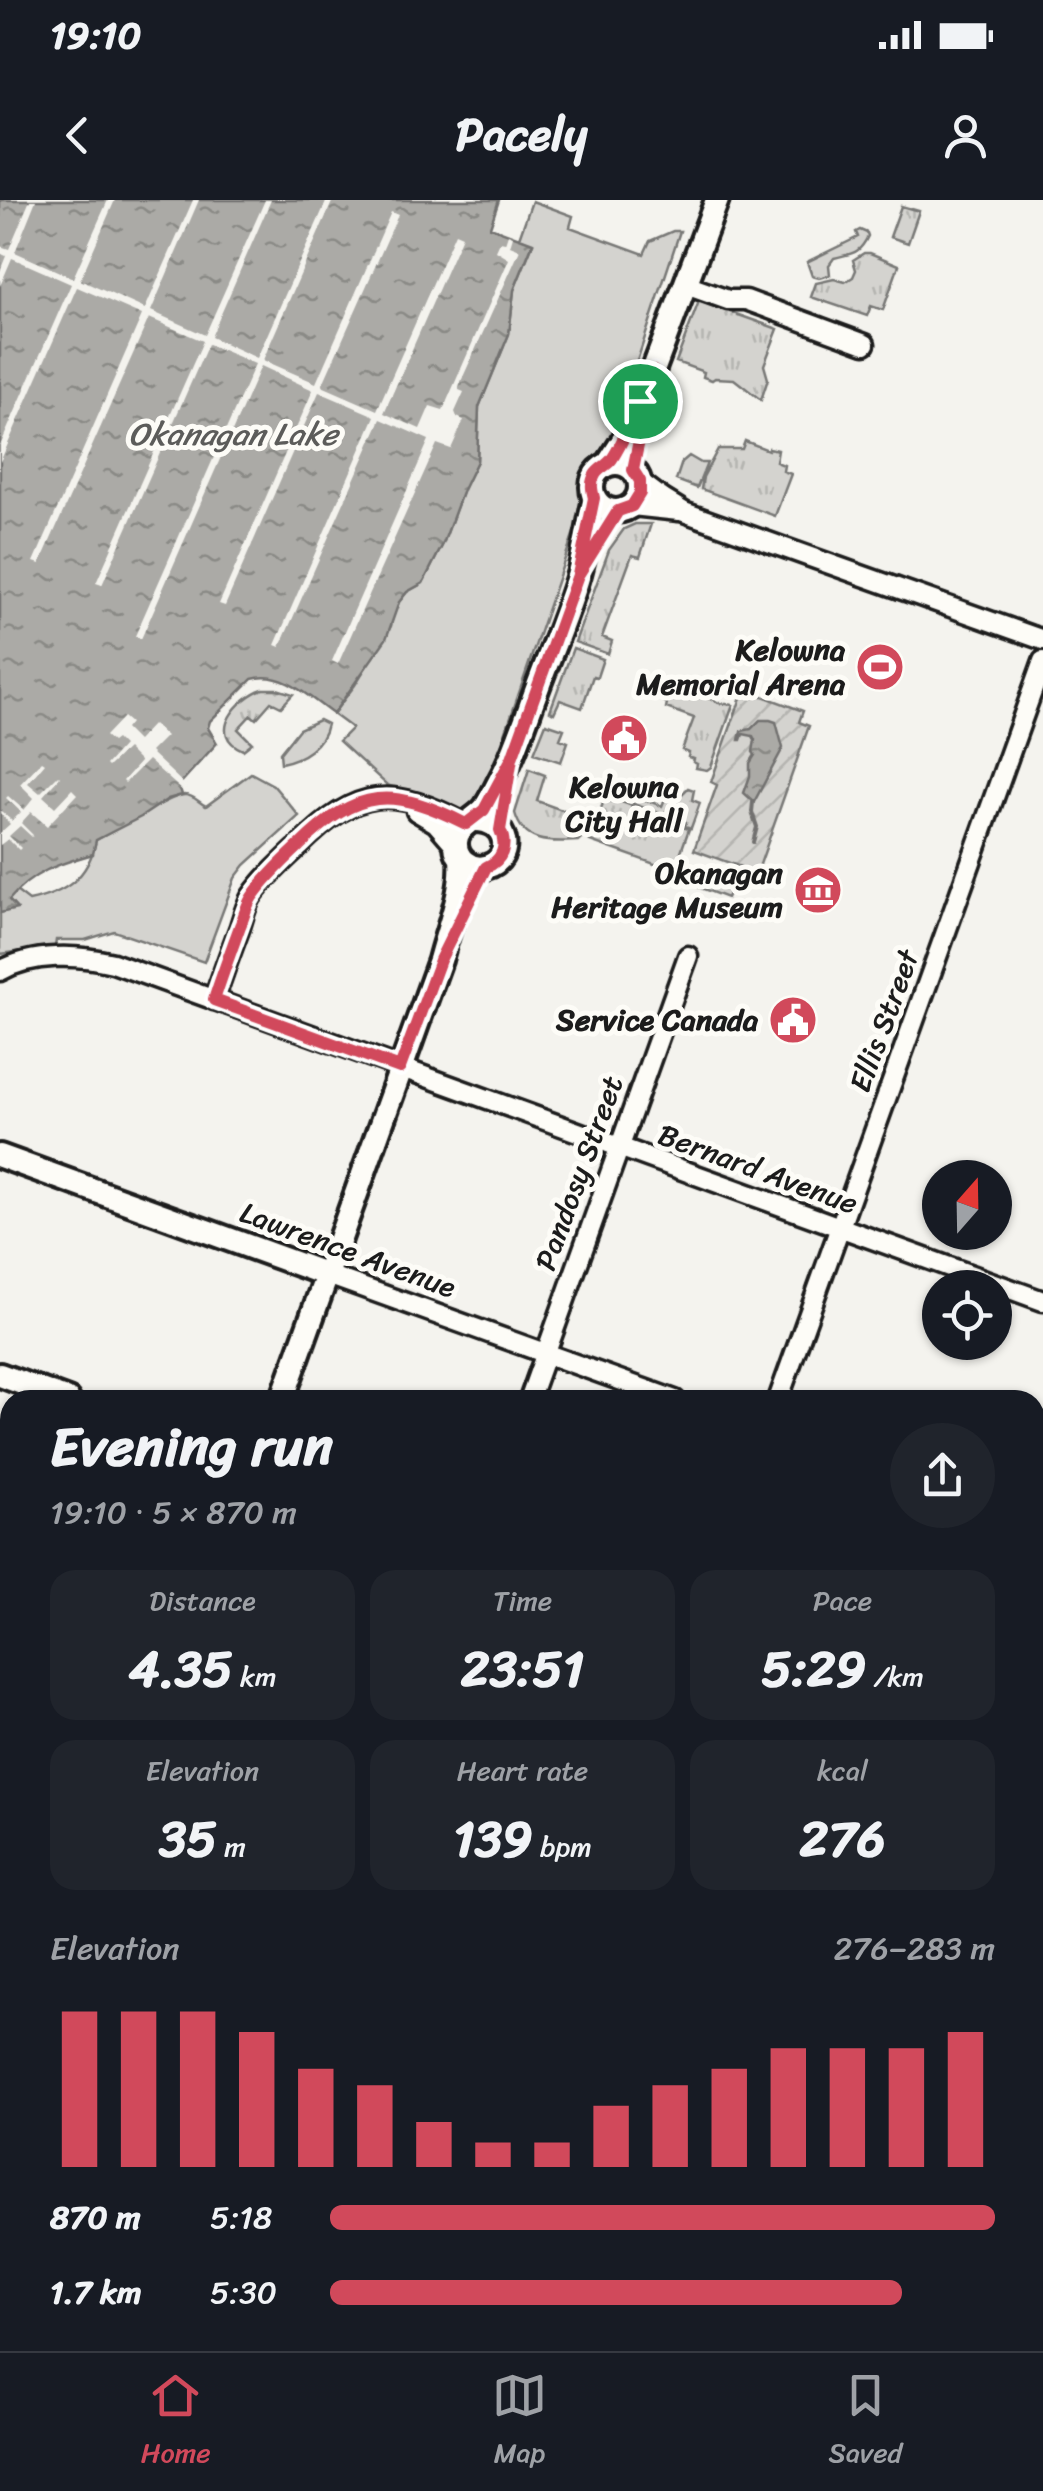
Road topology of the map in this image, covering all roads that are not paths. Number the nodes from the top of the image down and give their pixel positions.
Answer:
1 (717, 200) edge
2 (686, 284) junction
3 (865, 344) dead end
4 (653, 371) junction
5 (608, 464) junction
6 (636, 475) junction
7 (594, 498) junction
8 (625, 508) junction
9 (684, 512) junction
10 (578, 575) junction
11 (1043, 640) edge
12 (1043, 660) edge
13 (512, 758) junction
14 (500, 830) junction
15 (464, 837) junction
16 (486, 867) junction
17 (440, 960) junction
18 (687, 961) dead end
19 (0, 971) edge
20 (214, 1000) junction
21 (400, 1068) junction
22 (620, 1148) junction
23 (0, 1156) edge
24 (839, 1228) junction
25 (326, 1274) junction
26 (1043, 1302) edge
27 (546, 1353) junction
28 (0, 1375) edge
29 (41, 1390) edge
30 (285, 1390) edge
31 (532, 1390) edge
32 (648, 1390) edge
33 (782, 1390) edge

1 - 2 main road
2 - 3 street
2 - 4 main road
4 - 5 main road
4 - 6 main road
5 - 6 main road
5 - 7 main road
6 - 8 main road
6 - 9 street
7 - 8 main road
7 - 10 main road
8 - 9 street
8 - 10 main road
9 - 11 street
10 - 13 main road
12 - 24 street, Ellis Street
13 - 14 main road
13 - 15 main road
14 - 15 main road
14 - 16 main road
15 - 16 main road
15 - 17 main road
15 - 20 street
16 - 17 main road
17 - 21 main road
18 - 22 street, Pandosy Street
19 - 20 street, Bernard Avenue
20 - 21 street, Bernard Avenue
21 - 22 street, Bernard Avenue
21 - 25 main road
22 - 24 street, Bernard Avenue
22 - 27 street, Pandosy Street
23 - 25 main road, Lawrence Avenue
24 - 26 street, Bernard Avenue
24 - 33 street, Ellis Street
25 - 27 street, Lawrence Avenue
25 - 30 main road
27 - 31 street, Pandosy Street
27 - 32 street, Lawrence Avenue
28 - 29 main road

